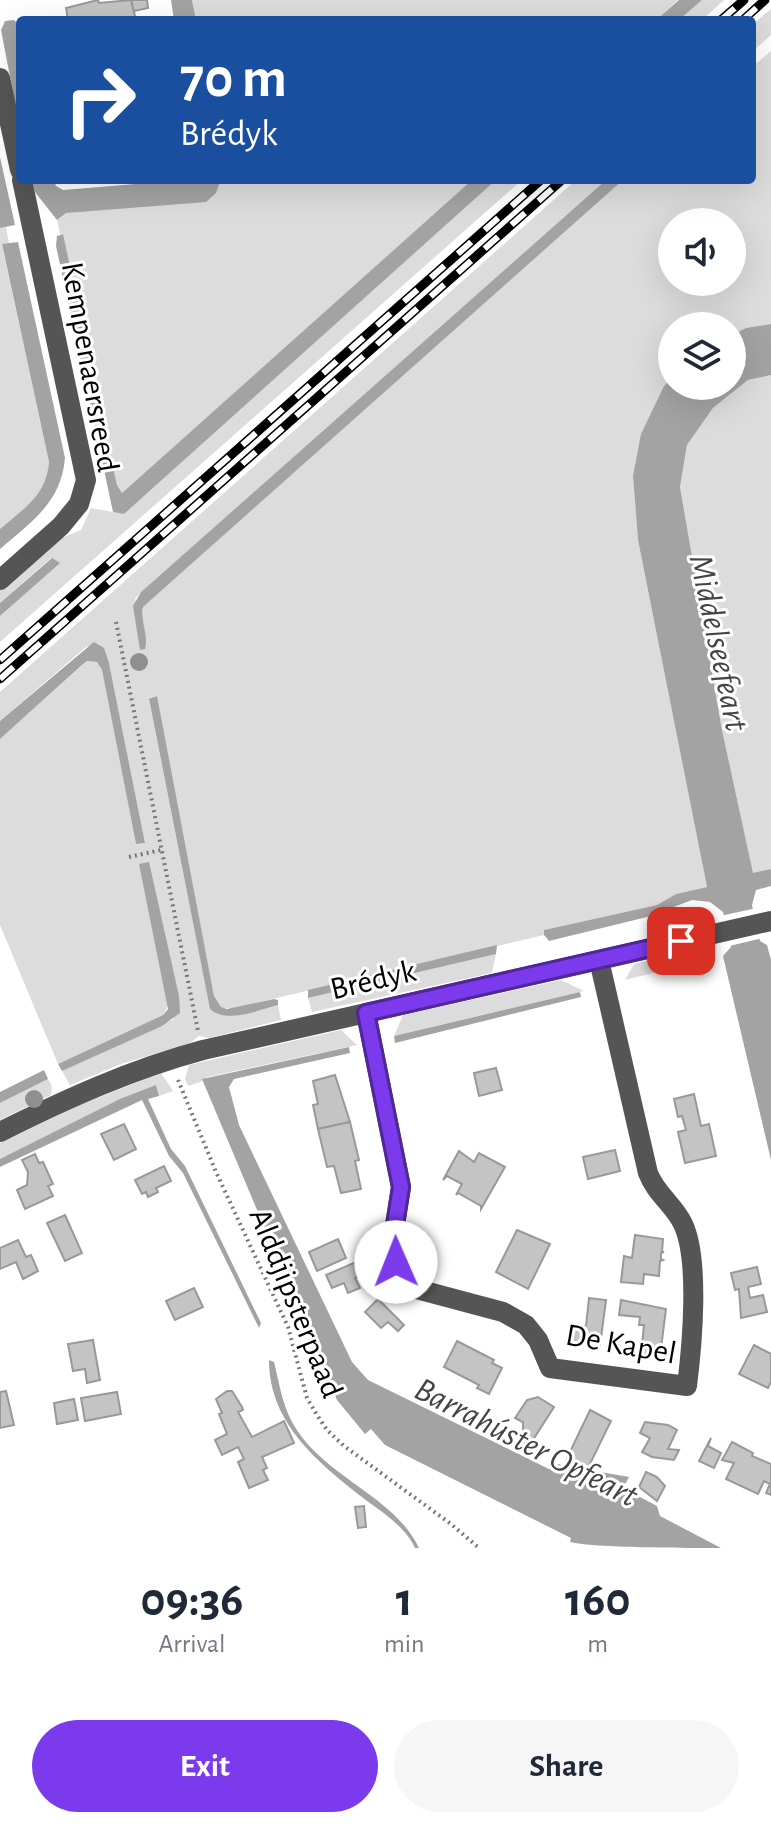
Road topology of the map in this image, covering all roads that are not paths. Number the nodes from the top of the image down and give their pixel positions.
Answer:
1 (0, 78) edge
2 (16, 152) edge
3 (23, 184) edge
4 (0, 580) edge
5 (771, 921) edge
6 (599, 960) junction
7 (366, 1013) junction
8 (0, 1132) edge

1 - 2 street
3 - 4 street, Kempenaersreed
5 - 6 street, Brédyk
6 - 7 street, Brédyk
6 - 7 street, De Kapel
7 - 8 street, Brédyk

